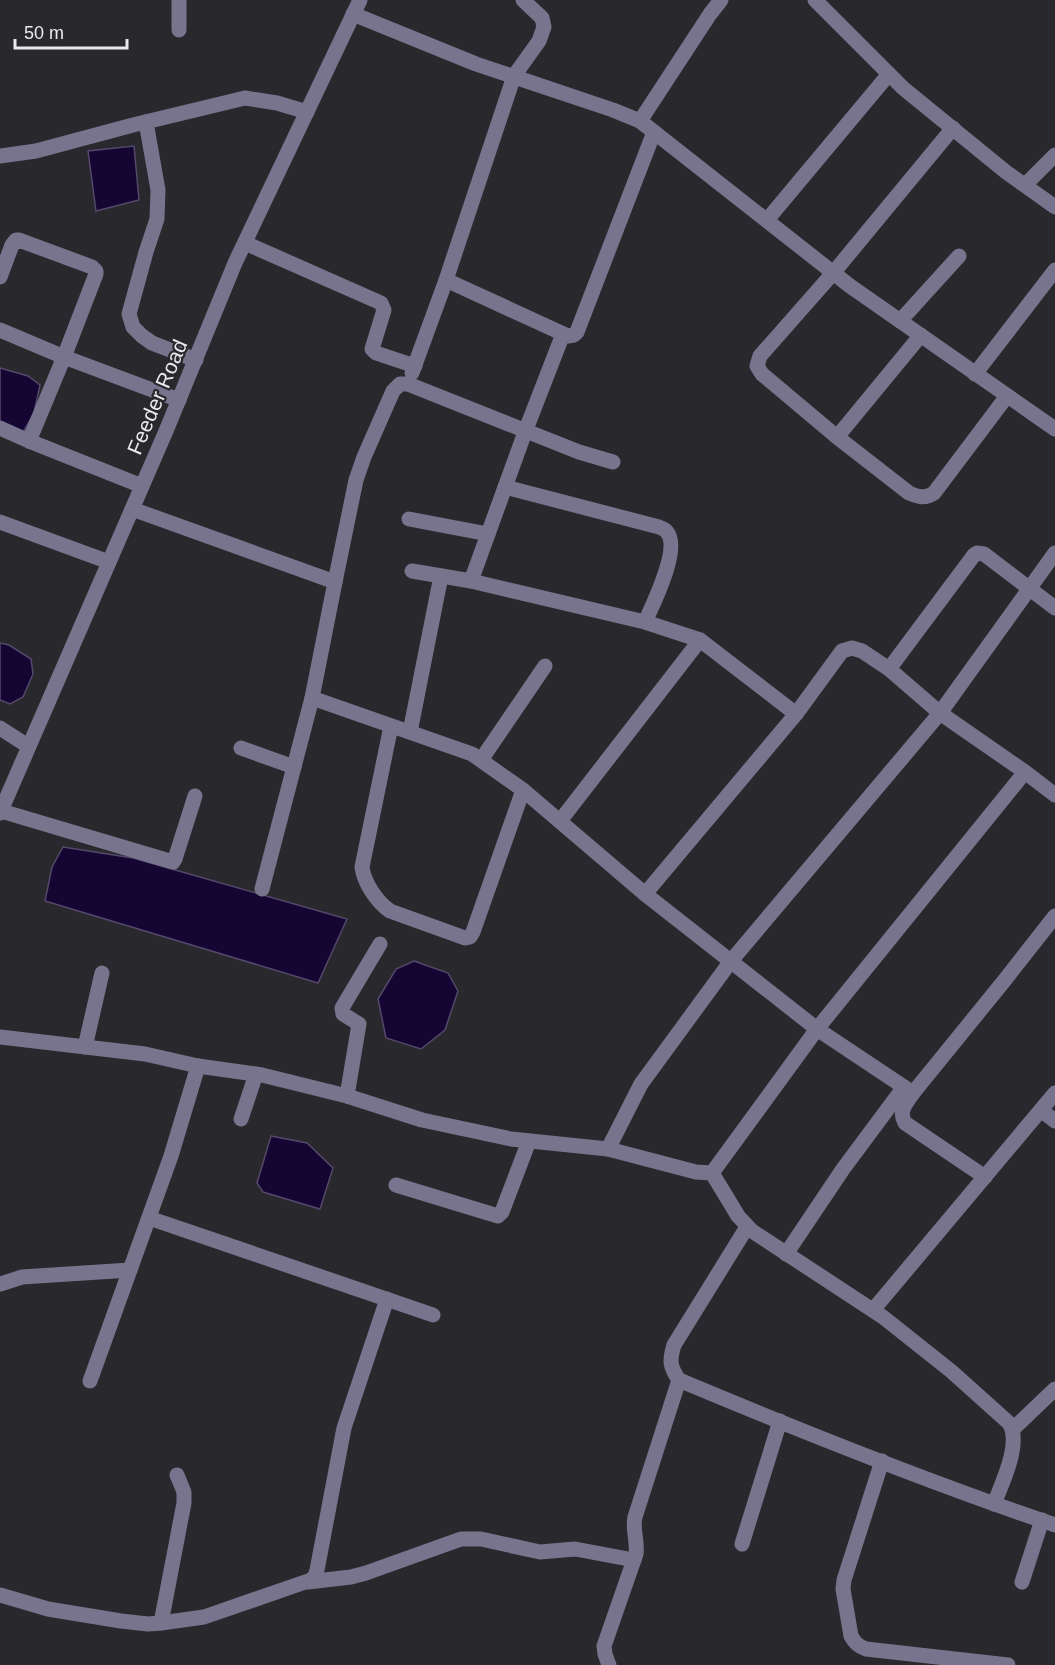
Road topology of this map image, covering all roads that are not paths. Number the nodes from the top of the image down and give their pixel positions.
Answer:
1 (179, 0) edge
2 (360, 0) edge
3 (522, 0) edge
4 (721, 0) edge
5 (815, 0) edge
6 (353, 14) junction
7 (179, 30) dead end
8 (889, 74) junction
9 (514, 76) junction
10 (306, 112) junction
11 (640, 121) junction
12 (146, 122) junction
13 (953, 128) junction
14 (654, 132) junction
15 (1055, 155) edge
16 (0, 156) edge
17 (1025, 185) junction
18 (1055, 207) edge
19 (767, 220) junction
20 (245, 243) junction
21 (959, 256) dead end
22 (1055, 270) edge
23 (834, 272) junction
24 (0, 277) edge
25 (446, 280) junction
26 (900, 321) junction
27 (0, 330) edge
28 (563, 334) junction
29 (921, 335) junction
30 (64, 357) junction
31 (196, 360) junction
32 (415, 366) junction
33 (975, 374) junction
34 (408, 384) junction
35 (1008, 396) junction
36 (178, 400) junction
37 (1054, 427) edge
38 (0, 428) edge
39 (525, 432) junction
40 (837, 437) junction
41 (29, 441) junction
42 (612, 462) dead end
43 (142, 486) junction
44 (505, 487) junction
45 (132, 510) junction
46 (409, 519) dead end
47 (0, 522) edge
48 (488, 534) junction
49 (1055, 553) edge
50 (109, 562) junction
51 (412, 571) dead end
52 (441, 576) junction
53 (471, 581) junction
54 (335, 582) junction
55 (1030, 588) junction
56 (1055, 608) edge
57 (645, 622) junction
58 (700, 640) junction
59 (544, 666) dead end
60 (889, 669) junction
61 (312, 698) junction
62 (940, 713) junction
63 (796, 714) junction
64 (391, 726) junction
65 (0, 728) edge
66 (410, 732) junction
67 (28, 746) junction
68 (241, 748) dead end
69 (481, 760) junction
70 (294, 767) junction
71 (1025, 772) junction
72 (523, 790) junction
73 (1055, 795) edge
74 (195, 796) dead end
75 (1, 812) edge
76 (560, 821) junction
77 (262, 889) dead end
78 (645, 894) junction
79 (1055, 916) edge
80 (380, 944) dead end
81 (731, 961) junction
82 (102, 973) dead end
83 (817, 1029) junction
84 (0, 1037) edge
85 (86, 1047) junction
86 (198, 1066) junction
87 (256, 1074) junction
88 (908, 1090) junction
89 (1055, 1093) edge
90 (347, 1096) junction
91 (1041, 1110) junction
92 (241, 1119) dead end
93 (1055, 1121) edge
94 (529, 1141) junction
95 (608, 1149) junction
96 (712, 1173) junction
97 (985, 1177) junction
98 (396, 1185) dead end
99 (149, 1218) junction
100 (747, 1227) junction
101 (786, 1254) junction
102 (130, 1270) junction
103 (0, 1284) edge
104 (387, 1299) junction
105 (873, 1310) junction
106 (433, 1315) dead end
107 (680, 1380) junction
108 (90, 1381) dead end
109 (1055, 1389) edge
110 (780, 1421) junction
111 (1013, 1429) junction
112 (882, 1461) junction
113 (177, 1475) dead end
114 (994, 1504) junction
115 (1048, 1522) edge
116 (742, 1544) dead end
117 (634, 1560) junction
118 (308, 1582) junction
119 (1022, 1582) dead end
120 (0, 1595) edge
121 (161, 1623) junction
122 (609, 1665) edge
123 (1008, 1665) edge

1 - 7 street
2 - 6 street, Feeder Road
3 - 9 street
4 - 11 street
5 - 8 street
6 - 9 street
6 - 10 street, Feeder Road
8 - 13 street
8 - 19 street
9 - 11 street
9 - 25 street
10 - 12 street
10 - 20 street, Feeder Road
11 - 14 street
12 - 16 street
12 - 31 street
13 - 17 street
13 - 23 street
14 - 19 street
14 - 28 street
15 - 17 street
17 - 18 street
19 - 23 street
20 - 31 street, Feeder Road
20 - 32 street
21 - 26 street
22 - 33 street
23 - 26 street
23 - 40 street
24 - 30 street
25 - 28 street
25 - 32 street
26 - 29 street
27 - 30 street
28 - 39 street
29 - 33 street
29 - 40 street
30 - 36 street
30 - 41 street
31 - 36 street, Feeder Road
32 - 34 street
33 - 35 street
34 - 39 street
34 - 54 street
35 - 37 street
35 - 40 street
36 - 43 street, Feeder Road
38 - 41 street
39 - 42 street
39 - 44 street
41 - 43 street
43 - 45 street, Feeder Road
44 - 48 street
44 - 57 street
45 - 50 street, Feeder Road
45 - 54 street
46 - 48 street
47 - 50 street
48 - 53 street
49 - 55 street
50 - 67 street, Feeder Road
51 - 52 street
52 - 53 street
52 - 66 street
53 - 57 street
54 - 61 street
55 - 56 street
55 - 60 street
55 - 62 street
57 - 58 street
58 - 63 street
58 - 76 street
59 - 69 street
60 - 62 street
60 - 63 street
61 - 64 street
61 - 70 street
62 - 71 street
62 - 81 street
63 - 78 street
64 - 66 street
64 - 72 street
65 - 67 street
66 - 69 street
67 - 75 street, Feeder Road
68 - 70 street
69 - 72 street
70 - 77 street
71 - 73 street
71 - 83 street
72 - 76 street
74 - 75 street
76 - 78 street
78 - 81 street
79 - 88 street
80 - 90 street
81 - 83 street
81 - 95 street
82 - 85 street
83 - 88 street
83 - 96 street
84 - 85 street
85 - 86 street
86 - 87 street
86 - 99 street
87 - 90 street
87 - 92 street
88 - 97 street
88 - 101 street
89 - 91 street
90 - 94 street
91 - 93 street
91 - 97 street
94 - 95 street
94 - 98 street
95 - 96 street
96 - 100 street
97 - 105 street
99 - 102 street
99 - 104 street
100 - 101 street
100 - 107 street
101 - 105 street
102 - 103 street
102 - 108 street
104 - 106 street
104 - 118 street
105 - 111 street
107 - 110 street
107 - 117 street
109 - 111 street
110 - 112 street
110 - 116 street
111 - 114 street
112 - 114 street
112 - 123 street
113 - 121 street
114 - 115 street
115 - 119 street
117 - 118 street
117 - 122 street
118 - 121 street
120 - 121 street

